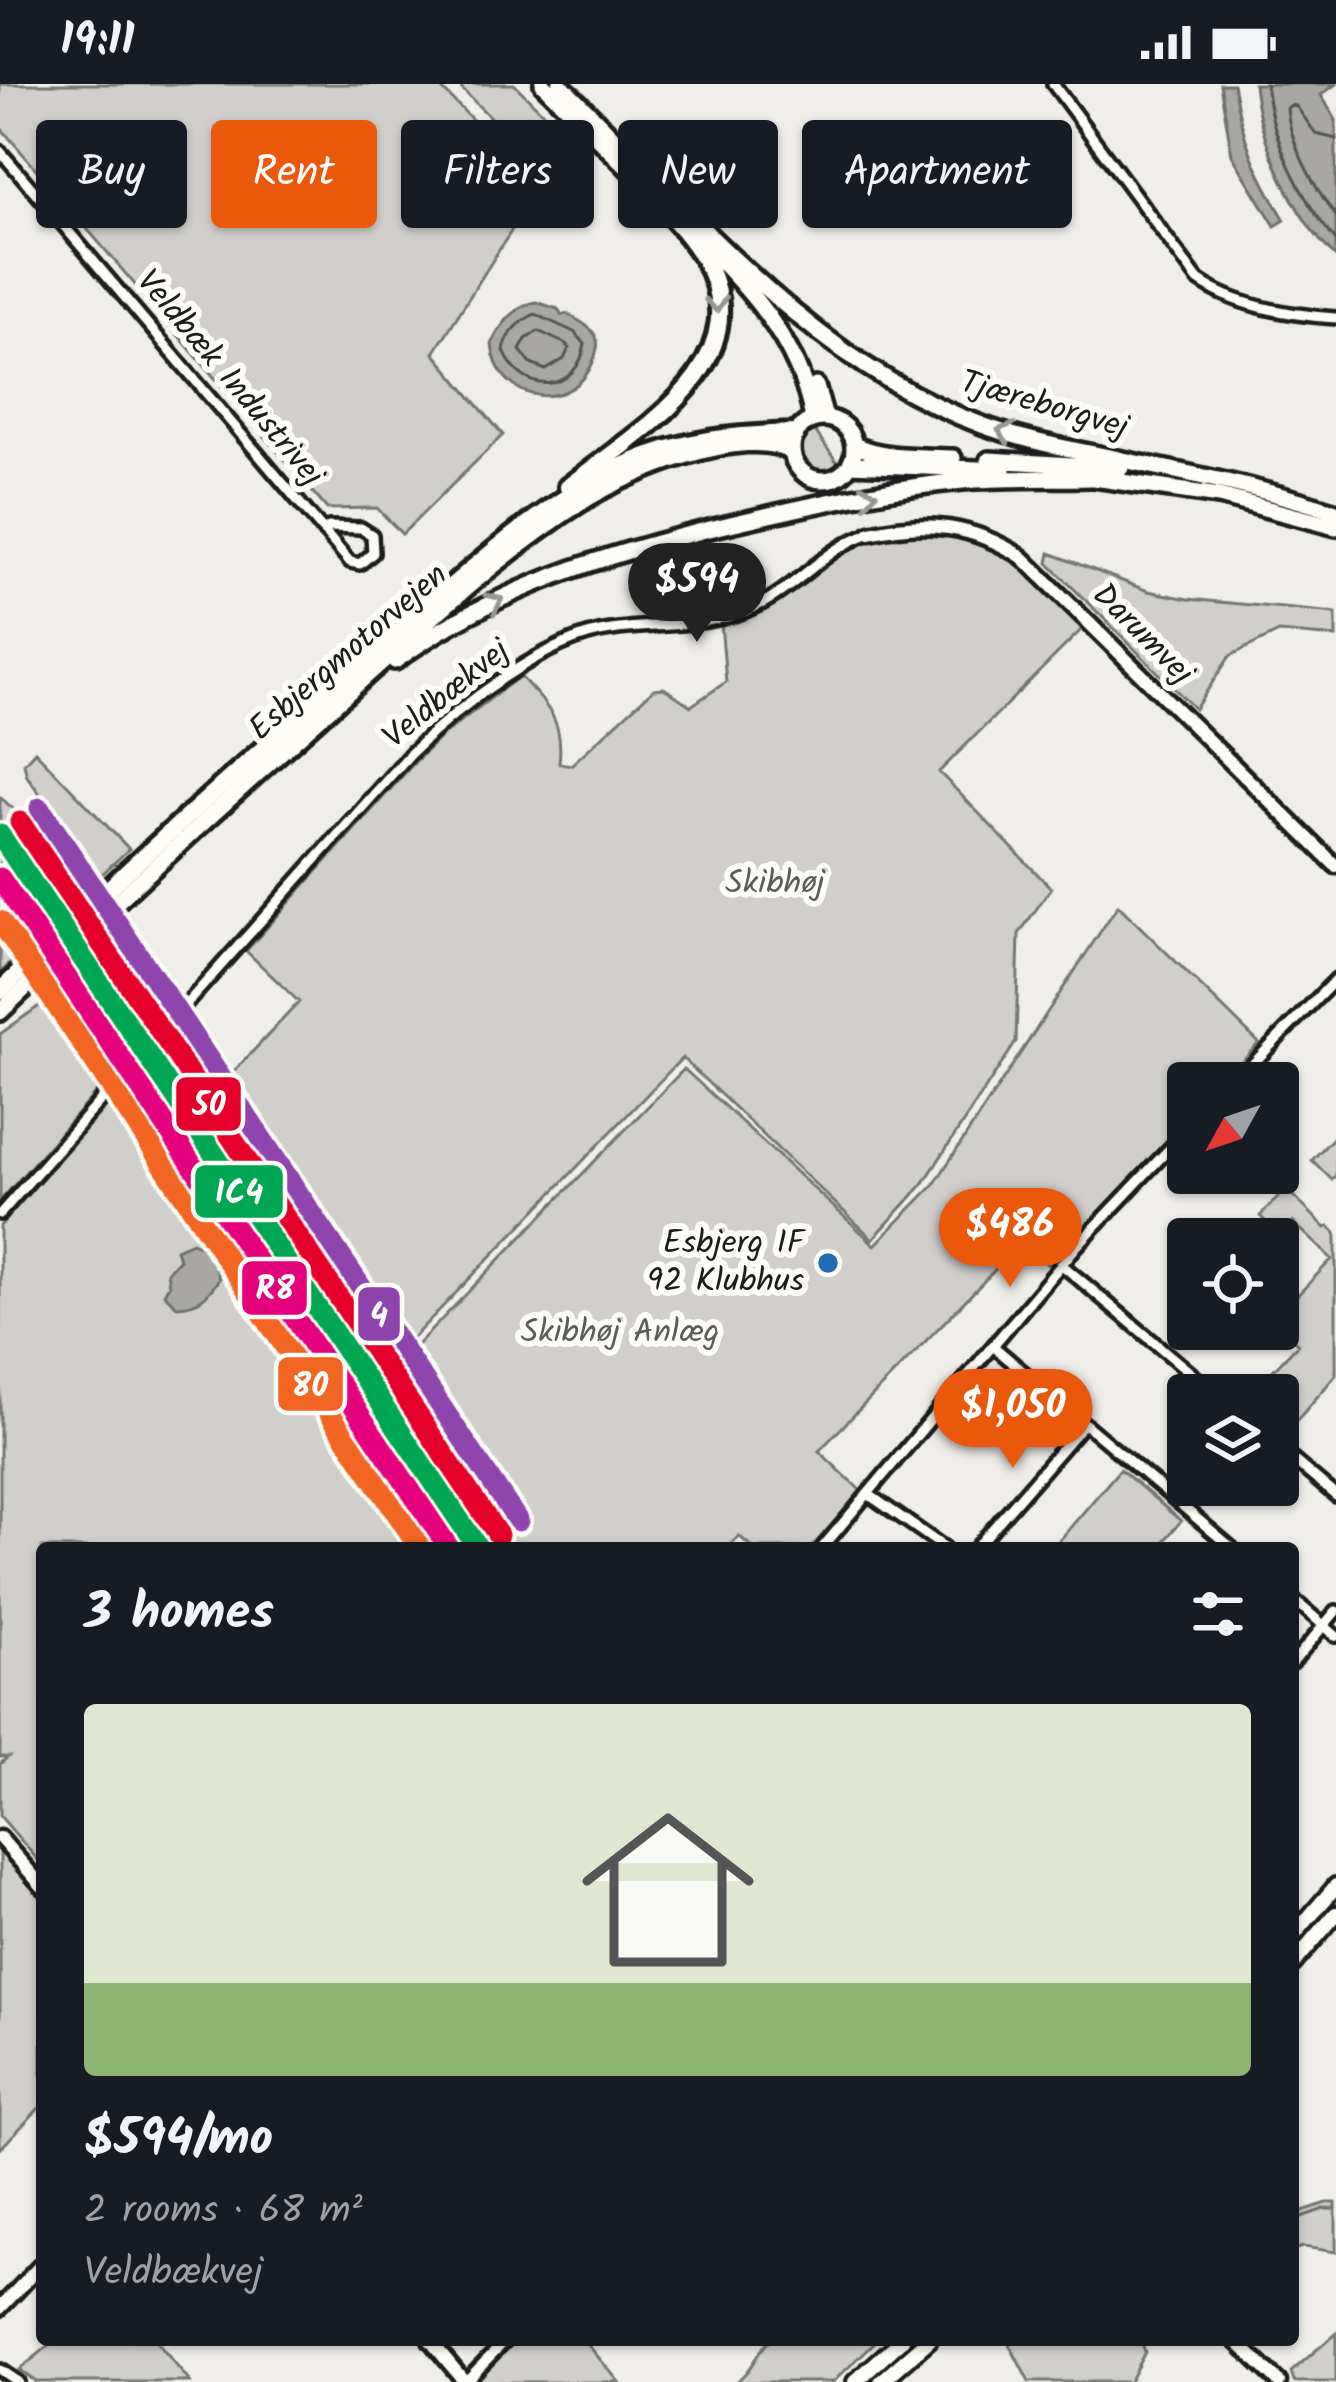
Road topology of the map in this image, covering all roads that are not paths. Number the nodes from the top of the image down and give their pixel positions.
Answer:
1 (544, 84) edge
2 (560, 84) edge
3 (1053, 84) edge
4 (0, 151) edge
5 (618, 157) edge
6 (681, 228) edge
7 (688, 228) edge
8 (726, 249) junction
9 (1336, 317) edge
10 (819, 418) junction
11 (796, 433) junction
12 (854, 445) junction
13 (792, 453) junction
14 (850, 464) junction
15 (1202, 476) junction
16 (1090, 478) junction
17 (1336, 512) edge
18 (1336, 527) edge
19 (324, 532) junction
20 (870, 533) joint
21 (480, 562) junction
22 (327, 711) junction
23 (1336, 866) edge
24 (1336, 980) edge
25 (0, 991) edge
26 (0, 1012) edge
27 (148, 1047) dead end
28 (136, 1060) dead end
29 (1255, 1062) edge
30 (1167, 1150) edge
31 (0, 1214) edge
32 (1061, 1264) junction
33 (993, 1346) junction
34 (1191, 1374) edge
35 (1084, 1423) junction
36 (1299, 1465) edge
37 (868, 1494) junction
38 (1336, 1496) edge
39 (827, 1542) edge
40 (936, 1542) edge
41 (981, 1542) edge
42 (1225, 1542) edge
43 (1299, 1604) edge
44 (1336, 1611) edge
45 (1324, 1626) junction
46 (1336, 1636) edge
47 (1299, 1655) edge
48 (0, 1838) edge
49 (36, 1879) edge
50 (1336, 1886) edge
51 (1336, 1914) edge
52 (1299, 1929) edge
53 (1299, 1957) edge
54 (36, 2270) edge
55 (0, 2308) edge
56 (435, 2346) edge
57 (500, 2346) edge
58 (895, 2346) edge
59 (922, 2346) edge
60 (1241, 2346) edge
61 (0, 2370) edge
62 (18, 2382) edge
63 (465, 2382) edge
64 (855, 2382) edge
65 (881, 2382) edge
66 (1279, 2382) edge

1 - 5 highway
2 - 8 highway, Tjæreborgvej
3 - 9 street
4 - 19 street, Veldbæk Industrivej
6 -> 21 highway
7 - 10 highway
8 - 10 highway
15 -> 8 highway, Tjæreborgvej
10 - 11 highway
10 - 12 highway
11 - 13 highway
11 - 21 highway, Esbjergmotorvejen
12 - 14 highway
12 - 15 highway, Tjæreborgvej
13 - 14 highway
13 - 22 highway, Esbjergmotorvejen
14 - 16 highway, Tjæreborgvej
15 - 17 highway, Tjæreborgvej
16 - 18 highway, Tjæreborgvej
22 -> 16 highway
19 - 19 street, Veldbæk Industrivej
20 - 23 street, Darumvej
20 - 27 street, Veldbækvej
21 - 25 highway, Esbjergmotorvejen
22 - 26 highway, Esbjergmotorvejen
24 - 29 street
28 - 31 street
30 - 32 street
32 - 33 street
32 - 34 street
33 - 35 street
33 - 37 street
35 - 41 street
35 - 42 street
36 - 38 street
37 - 39 street
37 - 40 street
43 - 45 street
44 - 45 street
45 - 46 street
45 - 47 street
48 - 49 street
50 - 52 main road
51 - 53 main road
54 - 55 street
56 - 63 street
57 - 63 street
58 - 64 main road
59 - 65 main road
60 - 66 street
61 - 62 street

